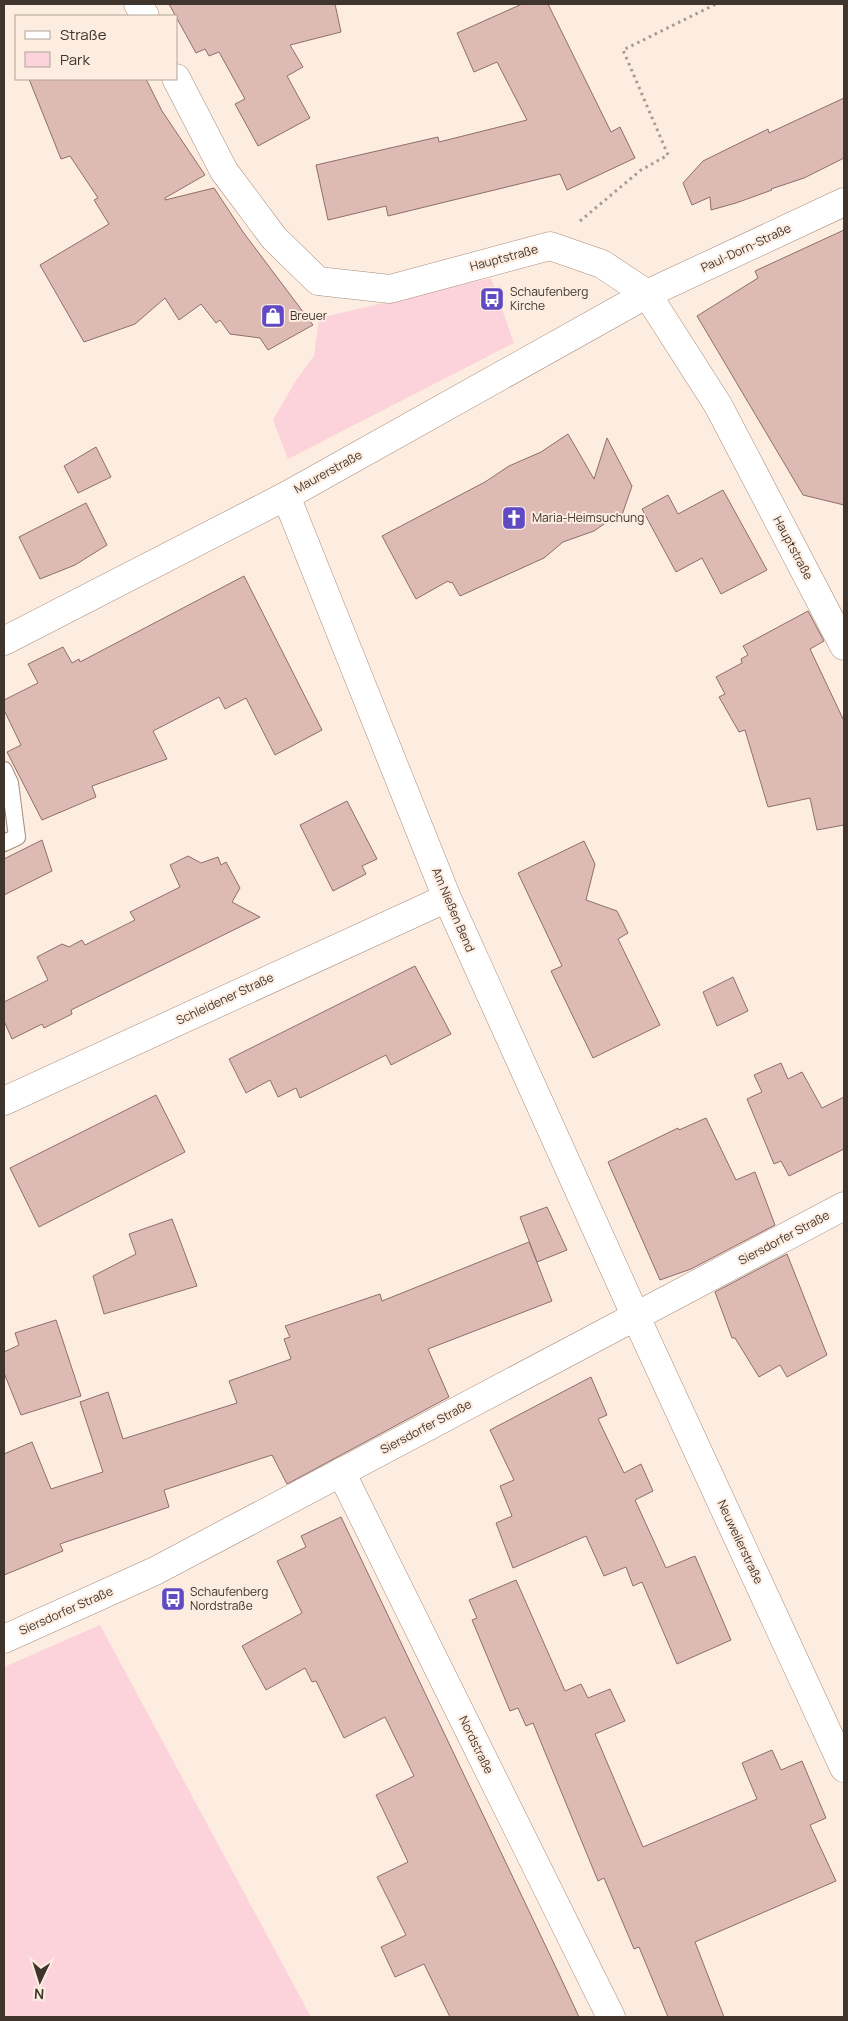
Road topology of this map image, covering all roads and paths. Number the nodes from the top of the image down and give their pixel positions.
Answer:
1 (716, 4) edge
2 (177, 80) edge
3 (844, 202) edge
4 (550, 246) junction
5 (647, 294) junction
6 (286, 496) junction
7 (4, 640) edge
8 (844, 646) edge
9 (4, 770) edge
10 (4, 843) edge
11 (447, 898) junction
12 (4, 1100) edge
13 (844, 1206) edge
14 (636, 1316) junction
15 (341, 1472) junction
16 (4, 1639) edge
17 (844, 1768) edge
18 (611, 2017) edge

1 - 4 path
2 - 4 street, Hauptstraße
3 - 5 street, Paul-Dorn-Straße
4 - 5 street, Hauptstraße
5 - 6 street, Maurerstraße
5 - 8 street, Hauptstraße
6 - 7 street, Maurerstraße
6 - 11 street, Am Nießen Bend
9 - 10 lane
11 - 12 street, Schleidener Straße
11 - 14 street, Am Nießen Bend
13 - 14 street, Siersdorfer Straße
14 - 15 street, Siersdorfer Straße
14 - 17 street, Neuweilerstraße
15 - 16 street, Siersdorfer Straße
15 - 18 street, Nordstraße

